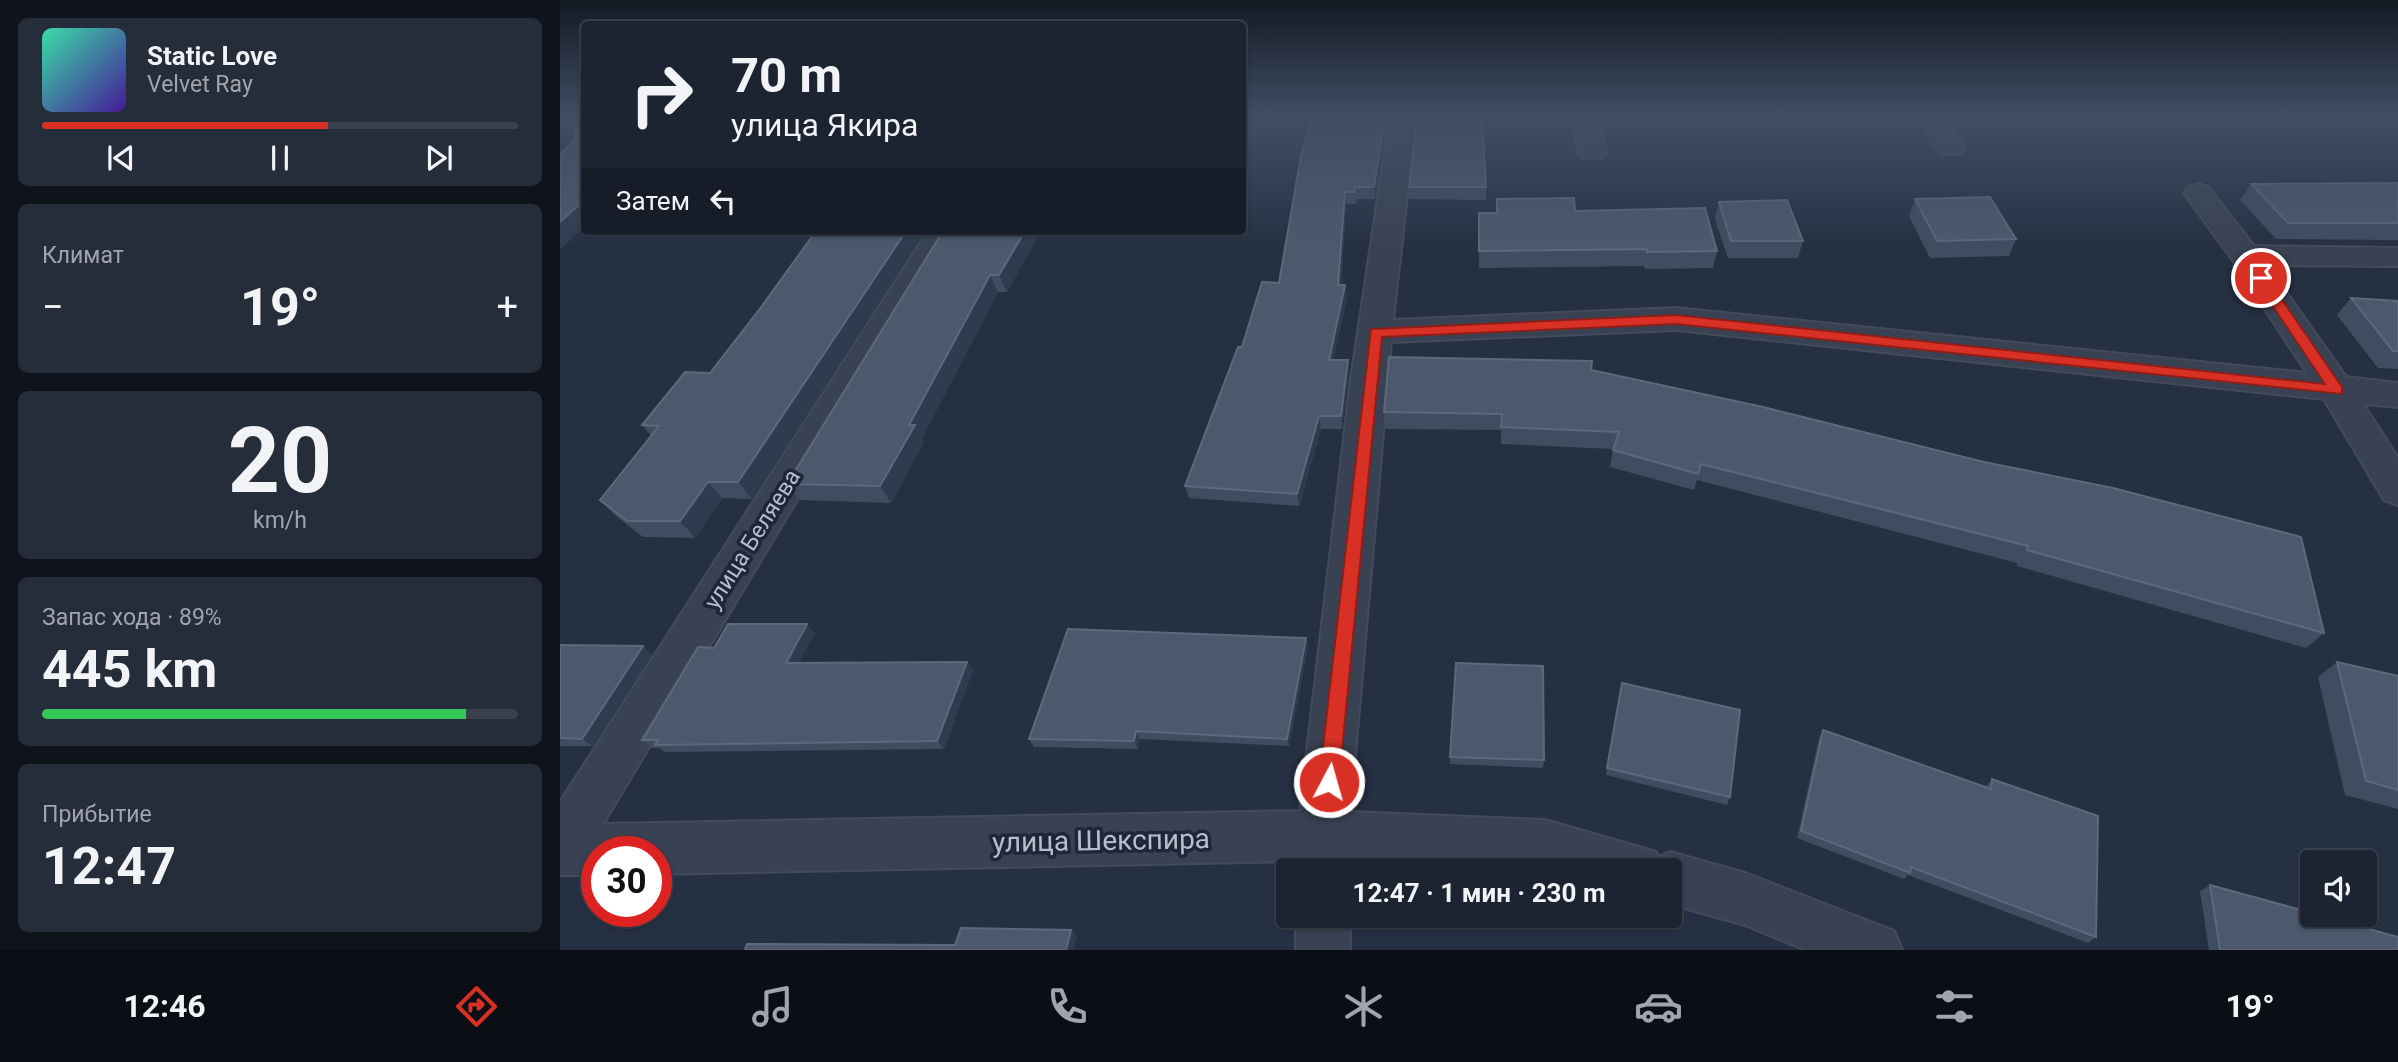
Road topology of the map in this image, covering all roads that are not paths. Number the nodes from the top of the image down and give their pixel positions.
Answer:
1 (1397, 161) edge
2 (2198, 193) dead end
3 (941, 235) edge
4 (2245, 255) junction
5 (2398, 257) edge
6 (1376, 332) junction
7 (2337, 391) junction
8 (2398, 395) edge
9 (2398, 489) edge
10 (560, 849) edge
11 (1323, 853) edge
12 (1593, 858) edge
13 (1682, 881) edge
14 (1323, 928) edge
15 (1323, 950) edge
16 (1875, 950) edge

1 - 6 street
2 - 4 street
3 - 10 street, улица Беляева
4 - 5 street
4 - 7 street
6 - 7 street
6 - 11 street
7 - 8 street
7 - 9 street
10 - 11 street, улица Шекспира
11 - 12 street, улица Шекспира
13 - 16 street
14 - 15 street

